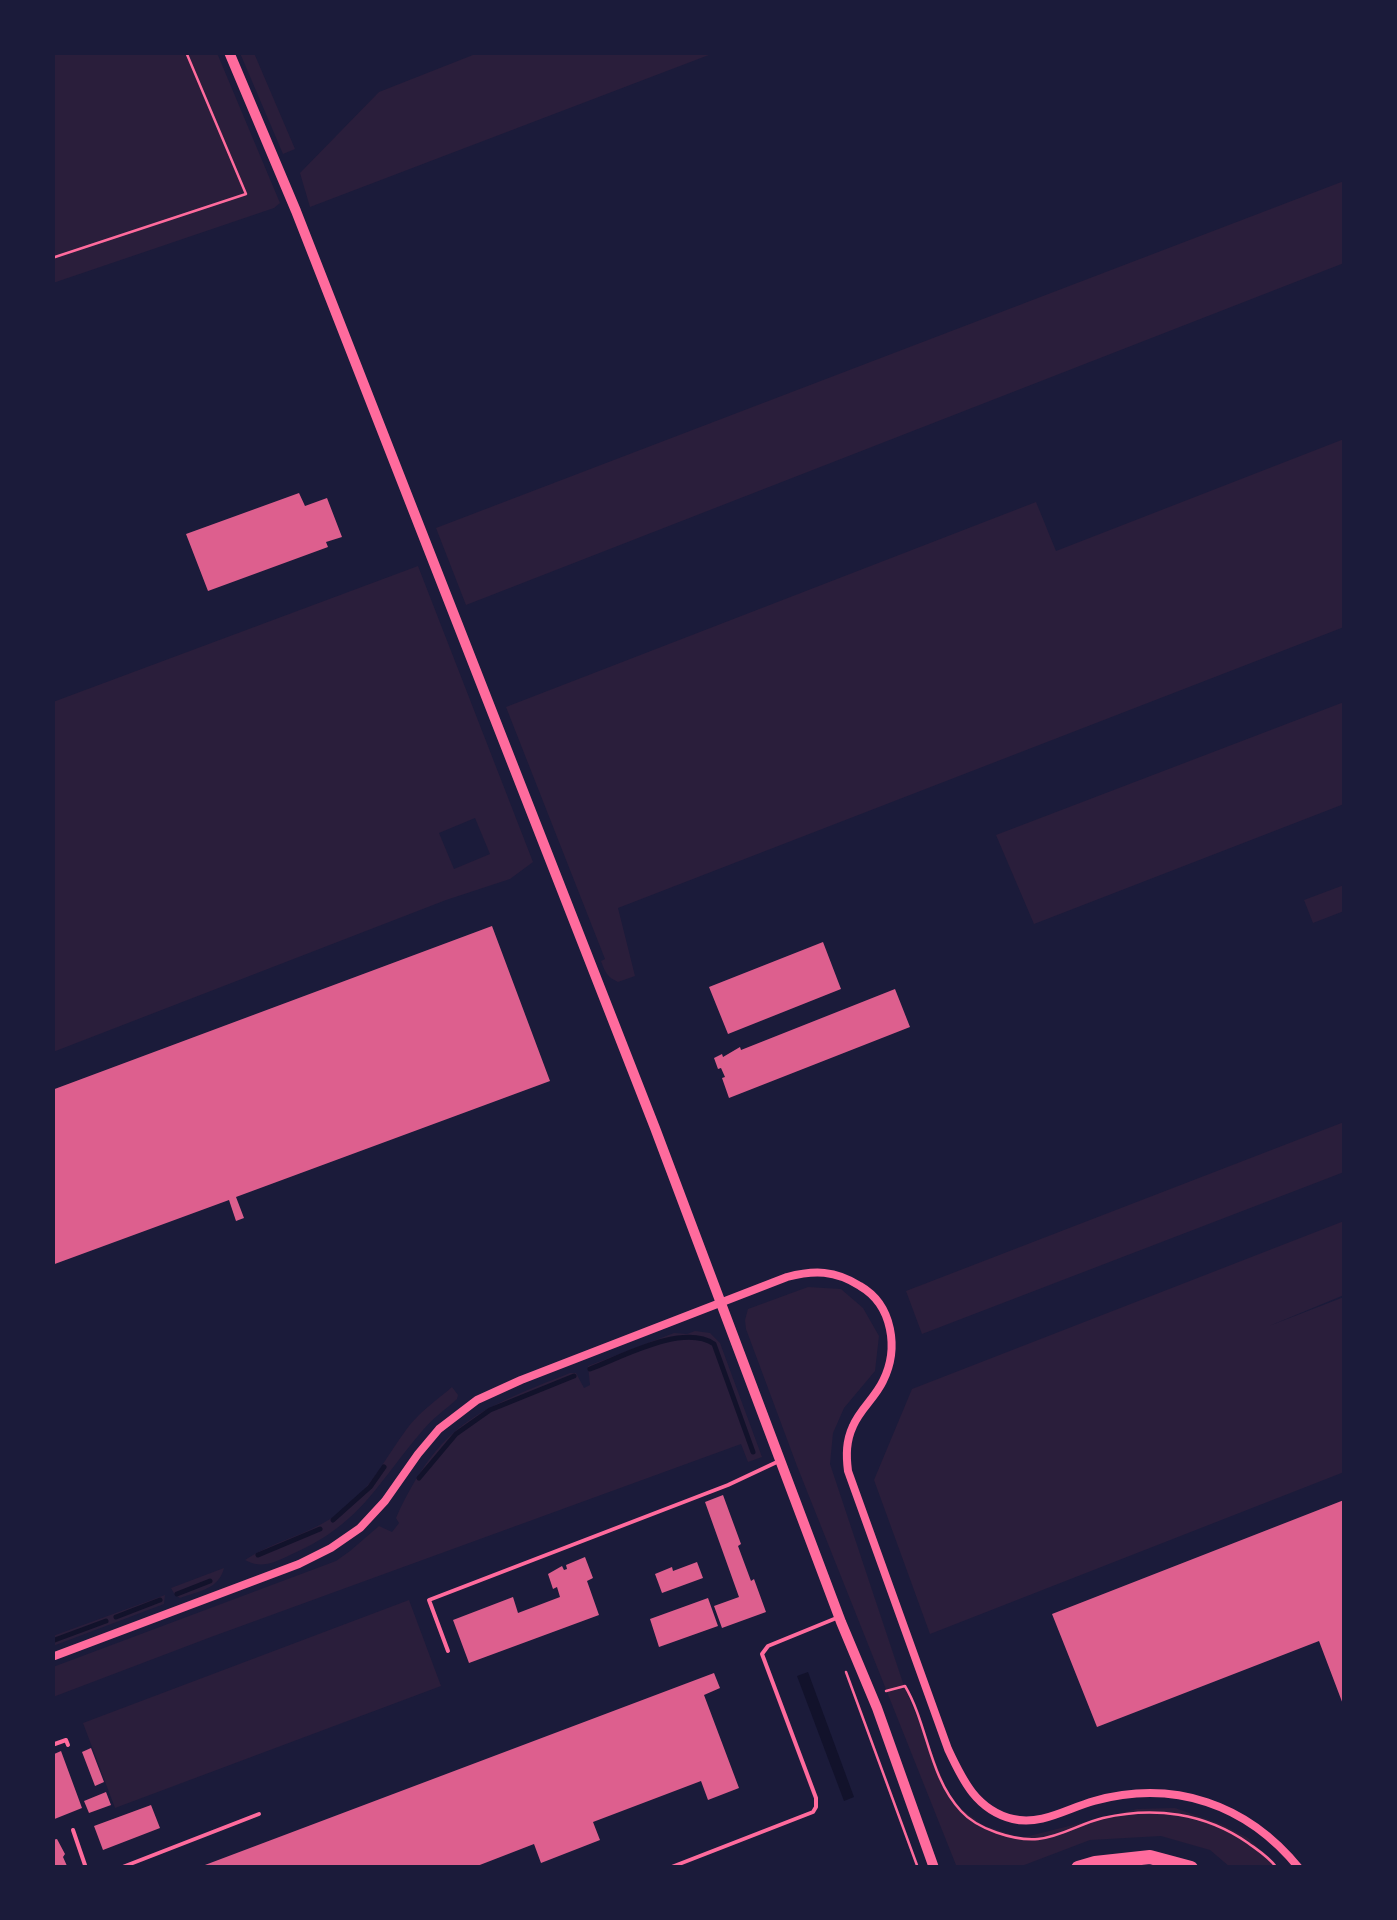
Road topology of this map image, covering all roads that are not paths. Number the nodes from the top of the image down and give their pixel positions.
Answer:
1 (229, 52) edge
2 (722, 1304) junction
3 (781, 1460) junction
4 (839, 1617) junction
5 (448, 1651) dead end
6 (52, 1657) edge
7 (52, 1745) edge
8 (68, 1745) dead end
9 (260, 1814) dead end
10 (73, 1830) dead end
11 (86, 1868) edge
12 (120, 1868) edge
13 (669, 1868) edge
14 (934, 1868) edge
15 (1078, 1868) edge
16 (1191, 1868) edge
17 (1299, 1868) edge

1 - 2 street
2 - 3 street
2 - 6 street
2 - 17 street
3 - 4 street
3 - 5 lane
4 - 13 lane
4 - 14 street
7 - 8 lane
9 - 12 lane
10 - 11 lane
15 - 16 highway

